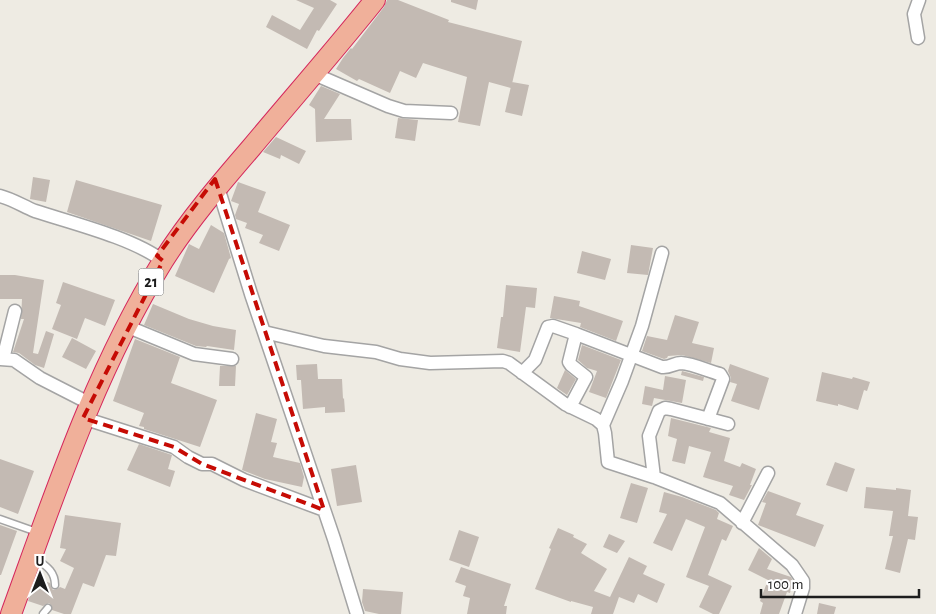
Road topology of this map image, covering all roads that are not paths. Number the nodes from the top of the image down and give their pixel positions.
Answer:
1 (362, 0) edge
2 (374, 0) edge
3 (919, 0) edge
4 (918, 38) dead end
5 (314, 74) junction
6 (451, 113) dead end
7 (217, 183) junction
8 (0, 196) edge
9 (662, 253) dead end
10 (160, 258) junction
11 (15, 311) dead end
12 (126, 326) junction
13 (264, 332) junction
14 (576, 334) junction
15 (632, 355) junction
16 (2, 359) edge
17 (232, 359) dead end
18 (522, 373) junction
19 (570, 407) junction
20 (83, 409) junction
21 (708, 419) junction
22 (728, 424) dead end
23 (602, 425) junction
24 (768, 473) dead end
25 (654, 477) junction
26 (324, 510) junction
27 (0, 519) edge
28 (742, 523) junction
29 (34, 531) junction
30 (29, 555) junction
31 (55, 585) dead end
32 (48, 608) dead end
33 (6, 614) edge
34 (43, 614) edge
35 (357, 614) edge
36 (795, 614) edge

1 - 7 highway, 21
2 - 5 highway, 21
3 - 4 street
5 - 6 street
5 - 7 highway, 21
7 - 10 highway, 21
7 - 13 street
8 - 10 street
9 - 15 street
10 - 12 highway, 21
10 - 20 highway, 21
11 - 16 street
12 - 17 street
12 - 20 highway, 21
13 - 18 street
13 - 26 street
14 - 15 street
14 - 18 street
14 - 19 street
15 - 21 street
15 - 23 street
16 - 20 street
18 - 19 street
19 - 23 street
20 - 26 street
20 - 29 highway, 21
20 - 30 highway, 21
21 - 22 street
21 - 25 street
23 - 25 street
24 - 28 street
25 - 28 street
26 - 35 street
27 - 29 lane
28 - 36 street
29 - 30 highway, 21
30 - 31 lane
30 - 33 highway, 21
32 - 34 lane

